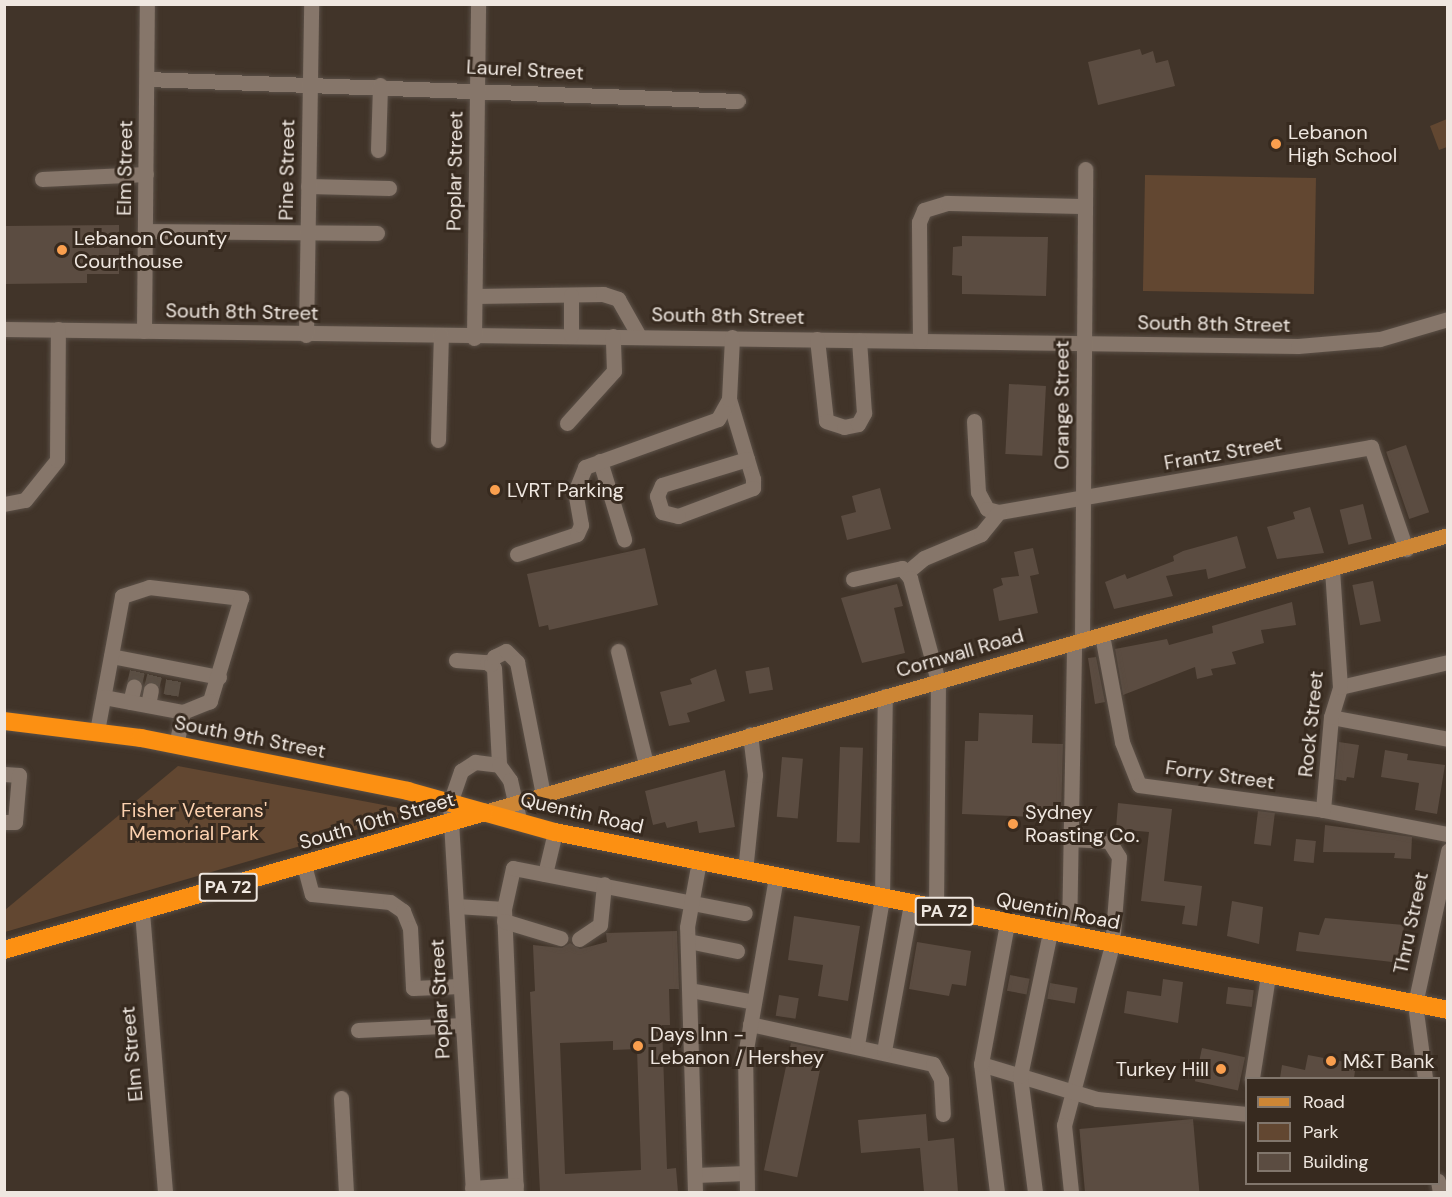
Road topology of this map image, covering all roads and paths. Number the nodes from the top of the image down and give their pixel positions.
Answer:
1 (147, 4) edge
2 (311, 4) edge
3 (478, 4) edge
4 (147, 79) junction
5 (309, 82) junction
6 (380, 85) junction
7 (477, 88) junction
8 (738, 101) dead end
9 (378, 150) dead end
10 (1085, 169) dead end
11 (146, 174) junction
12 (42, 179) dead end
13 (308, 186) junction
14 (389, 188) dead end
15 (1084, 207) junction
16 (145, 231) junction
17 (307, 233) junction
18 (377, 233) dead end
19 (571, 295) junction
20 (475, 296) junction
21 (1448, 319) edge
22 (4, 329) edge
23 (57, 329) junction
24 (144, 331) junction
25 (306, 335) junction
26 (441, 335) junction
27 (571, 336) junction
28 (613, 336) junction
29 (639, 336) junction
30 (732, 337) junction
31 (474, 338) junction
32 (817, 339) junction
33 (859, 340) junction
34 (920, 341) junction
35 (1083, 344) junction
36 (729, 399) junction
37 (974, 421) dead end
38 (567, 423) dead end
39 (438, 440) dead end
40 (747, 459) junction
41 (600, 461) junction
42 (1082, 500) junction
43 (4, 504) edge
44 (999, 512) junction
45 (1448, 535) edge
46 (624, 539) dead end
47 (1406, 549) junction
48 (517, 554) dead end
49 (1332, 570) junction
50 (906, 573) junction
51 (853, 579) dead end
52 (1102, 635) junction
53 (1078, 642) junction
54 (618, 651) dead end
55 (111, 656) junction
56 (456, 660) dead end
57 (1448, 662) edge
58 (491, 664) junction
59 (219, 677) junction
60 (938, 681) junction
61 (134, 686) tunnel mouth
62 (1340, 687) junction
63 (151, 690) tunnel mouth
64 (885, 696) junction
65 (104, 697) junction
66 (130, 702) junction
67 (148, 705) junction
68 (183, 712) junction
69 (1331, 717) junction
70 (4, 722) edge
71 (97, 731) junction
72 (750, 734) junction
73 (1448, 739) edge
74 (176, 745) junction
75 (646, 764) junction
76 (500, 765) junction
77 (4, 774) edge
78 (543, 794) junction
79 (517, 802) junction
80 (450, 803) junction
81 (1323, 810) junction
82 (484, 812) junction
83 (4, 822) edge
84 (518, 822) junction
85 (451, 823) junction
86 (555, 832) junction
87 (1448, 834) edge
88 (1071, 839) junction
89 (1448, 851) edge
90 (699, 861) junction
91 (304, 865) junction
92 (745, 871) junction
93 (546, 874) junction
94 (776, 877) junction
95 (604, 884) junction
96 (882, 899) junction
97 (692, 903) junction
98 (911, 904) junction
99 (456, 906) junction
100 (936, 909) junction
101 (142, 912) junction
102 (745, 913) dead end
103 (504, 915) junction
104 (1007, 924) junction
105 (1050, 933) junction
106 (1069, 936) junction
107 (560, 938) dead end
108 (579, 939) dead end
109 (688, 941) junction
110 (1112, 945) junction
111 (4, 950) edge
112 (737, 951) dead end
113 (1268, 975) junction
114 (460, 986) junction
115 (690, 990) junction
116 (754, 1002) junction
117 (1415, 1004) junction
118 (1448, 1010) edge
119 (750, 1024) junction
120 (463, 1025) junction
121 (358, 1030) dead end
122 (857, 1045) junction
123 (884, 1051) junction
124 (981, 1064) junction
125 (1020, 1076) junction
126 (1252, 1077) edge
127 (1425, 1077) edge
128 (1075, 1092) junction
129 (341, 1098) dead end
130 (943, 1114) dead end
131 (1245, 1114) edge
132 (746, 1173) junction
133 (695, 1175) junction
134 (516, 1189) edge
135 (472, 1190) edge
136 (165, 1192) edge
137 (346, 1192) edge
138 (695, 1192) edge
139 (747, 1192) edge
140 (997, 1192) edge
141 (1035, 1192) edge
142 (1071, 1192) edge

1 - 4 street, Elm Street
2 - 5 street, Pine Street
3 - 7 street, Poplar Street
4 - 5 street, Laurel Street
4 - 11 street, Elm Street
5 - 6 street, Laurel Street
5 - 13 street, Pine Street
6 - 7 street, Laurel Street
6 - 9 street
7 - 8 street, Laurel Street
7 - 20 street, Poplar Street
10 - 15 street, Orange Street
11 - 12 street
11 - 16 street, Elm Street
13 - 14 street
13 - 17 street, Pine Street
15 - 34 street
15 - 35 street, Orange Street
16 - 17 street
16 - 24 street, Elm Street
17 - 18 street
17 - 25 street, Pine Street
19 - 20 street
19 - 27 street
19 - 29 street
20 - 31 street, Poplar Street
21 - 35 street, South 8th Street
22 - 23 street, South 8th Street
23 - 24 street, South 8th Street
23 - 43 street
24 - 25 street, South 8th Street
25 - 26 street, South 8th Street
26 - 31 street, South 8th Street
26 - 39 street
27 - 28 street, South 8th Street
27 - 31 street, South 8th Street
28 - 29 street, South 8th Street
28 - 38 street
29 - 30 street, South 8th Street
30 - 32 street, South 8th Street
30 - 36 street
32 - 33 street, South 8th Street
32 - 33 street
33 - 34 street, South 8th Street
34 - 35 street, South 8th Street
35 - 42 street, Orange Street
36 - 40 street
36 - 41 street
37 - 44 street
40 - 40 street
41 - 46 street
41 - 48 street
42 - 44 street, Frantz Street
42 - 47 street, Frantz Street
42 - 53 street, Orange Street
44 - 50 street
45 - 47 main road, Cornwall Road
47 - 49 main road, Cornwall Road
49 - 52 main road, Cornwall Road
49 - 62 street, Rock Street
50 - 51 street
50 - 60 street
52 - 53 main road, Cornwall Road
52 - 81 street, Forry Street
53 - 60 main road, Cornwall Road
53 - 88 street, Orange Street
54 - 75 street
55 - 59 street
55 - 59 street
55 - 65 street
56 - 58 street
57 - 62 street
58 - 76 street
58 - 78 street
59 - 68 street
60 - 64 main road, Cornwall Road
60 - 100 street
61 - 66 street
62 - 69 street, Rock Street
63 - 67 street
64 - 72 main road, Cornwall Road
64 - 96 street
65 - 66 street
65 - 71 street
66 - 67 street
67 - 68 street
68 - 74 street
69 - 73 street
69 - 81 street, Rock Street
70 - 71 highway, South 9th Street / PA 72
71 - 74 highway, South 9th Street / PA 72
72 - 75 main road, Cornwall Road
72 - 92 street
74 - 80 highway, South 9th Street / PA 72
75 - 78 main road, Cornwall Road
76 - 79 street
76 - 80 street
77 - 83 street
78 - 79 main road, Cornwall Road
79 - 82 main road, Cornwall Road
79 - 84 street
80 - 82 highway, South 9th Street / PA 72
80 - 85 street, Poplar Street
81 - 87 street, Forry Street
82 - 84 highway, Quentin Road / PA 72
82 - 85 highway, South 10th Street / PA 72
84 - 86 highway, Quentin Road / PA 72
85 - 91 highway, South 10th Street / PA 72
85 - 99 street, Poplar Street
86 - 90 highway, Quentin Road / PA 72
86 - 93 street
88 - 106 street, Orange Street
88 - 110 street
89 - 117 street, Thru Street
90 - 92 highway, Quentin Road / PA 72
90 - 97 street
91 - 101 highway, South 10th Street / PA 72
91 - 114 street
92 - 94 highway, Quentin Road / PA 72
93 - 95 street
93 - 103 street
94 - 96 highway, Quentin Road / PA 72
94 - 116 street
95 - 97 street
95 - 108 street
96 - 98 highway, Quentin Road / PA 72
96 - 122 street
97 - 102 street
97 - 109 street
98 - 100 highway, Quentin Road / PA 72
98 - 123 street
99 - 103 street
99 - 114 street, Poplar Street
100 - 104 highway, Quentin Road / PA 72
101 - 111 highway, South 10th Street / PA 72
101 - 136 street, Elm Street
103 - 107 street
103 - 134 street
104 - 105 highway, Quentin Road / PA 72
104 - 124 street
105 - 106 highway, Quentin Road / PA 72
105 - 125 street
106 - 110 highway, Quentin Road / PA 72
109 - 112 street
109 - 115 street
110 - 113 highway, Quentin Road / PA 72
110 - 128 street
113 - 117 highway, Quentin Road / PA 72
113 - 126 street
114 - 120 street, Poplar Street
115 - 116 street
115 - 133 street
116 - 119 street
117 - 118 highway, Quentin Road / PA 72
117 - 127 street, Thru Street
119 - 122 street
119 - 132 street
120 - 121 street
120 - 135 street, Poplar Street
122 - 123 street
123 - 130 street
124 - 125 street
124 - 140 street
125 - 128 street
125 - 141 street
128 - 131 street
128 - 142 street
129 - 137 street
132 - 133 street
132 - 139 street
133 - 138 street
134 - 135 street

